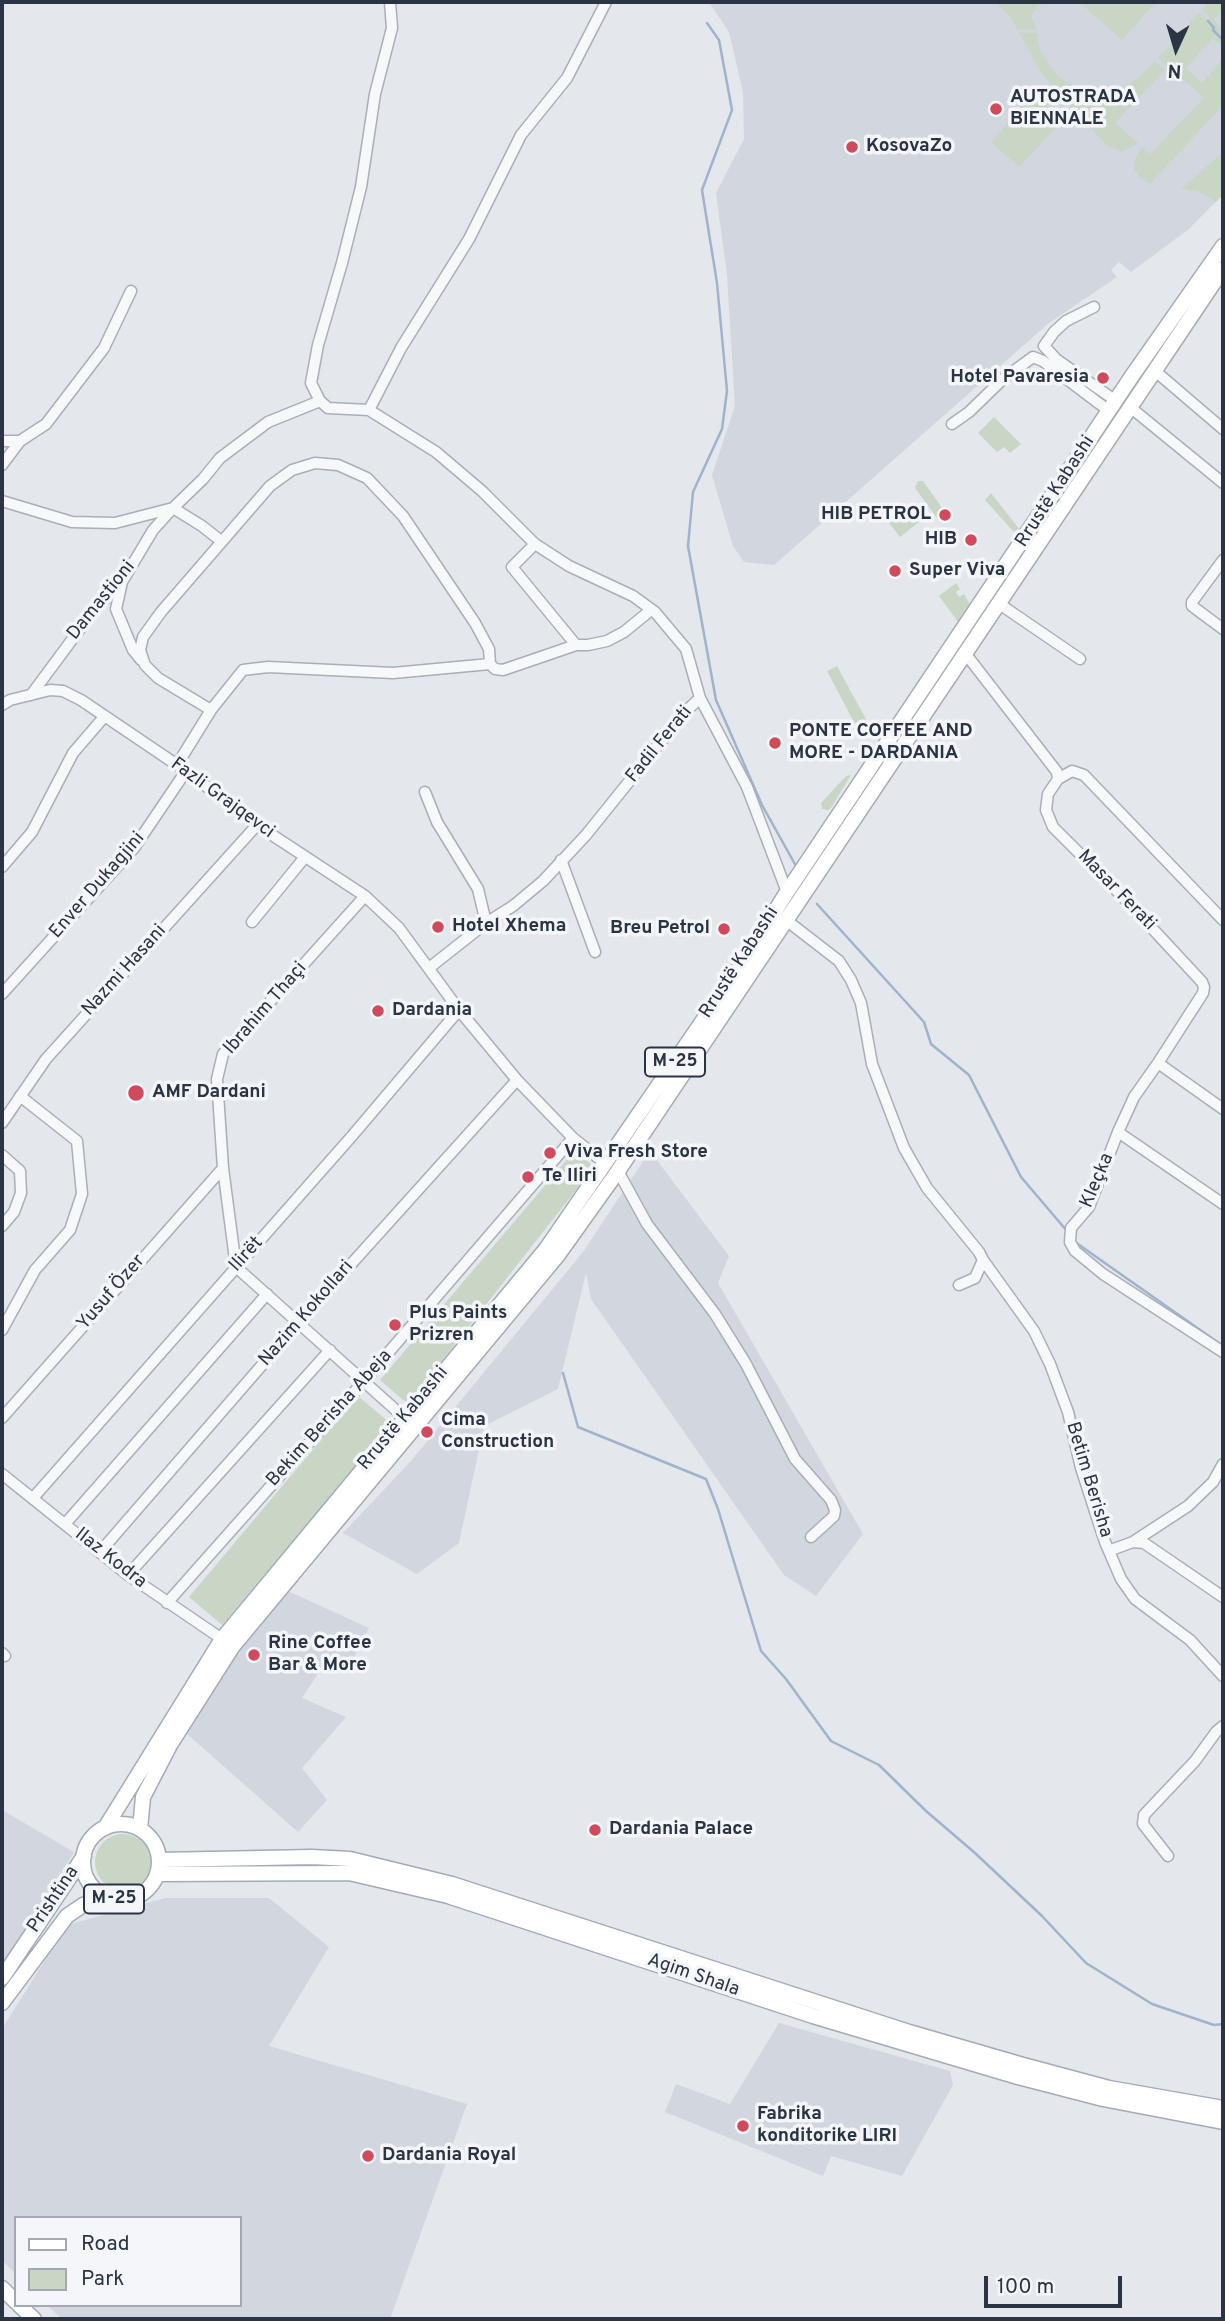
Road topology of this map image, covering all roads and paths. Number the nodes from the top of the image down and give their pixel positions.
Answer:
1 (390, 2) edge
2 (606, 2) edge
3 (1223, 246) edge
4 (1223, 269) edge
5 (131, 291) dead end
6 (1094, 307) dead end
7 (1154, 370) junction
8 (320, 401) junction
9 (1118, 406) junction
10 (369, 410) junction
11 (952, 424) dead end
12 (1223, 429) edge
13 (2, 441) edge
14 (20, 441) junction
15 (2, 465) edge
16 (1223, 483) edge
17 (2, 501) edge
18 (173, 508) junction
19 (221, 541) junction
20 (535, 544) junction
21 (1223, 560) edge
22 (122, 582) junction
23 (998, 603) junction
24 (651, 610) junction
25 (1223, 629) edge
26 (576, 645) junction
27 (965, 653) junction
28 (1080, 659) dead end
29 (489, 664) junction
30 (145, 665) junction
31 (31, 695) junction
32 (700, 698) junction
33 (2, 705) edge
34 (211, 710) junction
35 (104, 717) junction
36 (181, 768) junction
37 (1058, 779) junction
38 (425, 792) dead end
39 (257, 825) junction
40 (304, 857) junction
41 (561, 860) junction
42 (2, 867) edge
43 (787, 892) junction
44 (365, 896) junction
45 (786, 920) junction
46 (1223, 920) edge
47 (252, 922) dead end
48 (486, 923) junction
49 (595, 952) dead end
50 (429, 968) junction
51 (2, 994) edge
52 (459, 1010) junction
53 (1158, 1063) junction
54 (517, 1080) junction
55 (20, 1096) junction
56 (1223, 1110) edge
57 (2, 1122) edge
58 (1118, 1132) junction
59 (573, 1138) junction
60 (2, 1155) edge
61 (223, 1168) junction
62 (612, 1168) junction
63 (1223, 1204) edge
64 (2, 1226) edge
65 (984, 1260) junction
66 (236, 1267) junction
67 (959, 1285) dead end
68 (267, 1294) junction
69 (299, 1322) junction
70 (2, 1330) edge
71 (330, 1350) junction
72 (1223, 1352) edge
73 (364, 1381) junction
74 (2, 1418) edge
75 (410, 1423) junction
76 (1223, 1464) edge
77 (2, 1474) edge
78 (33, 1499) junction
79 (65, 1524) junction
80 (811, 1537) dead end
81 (1133, 1542) junction
82 (1111, 1550) junction
83 (100, 1552) junction
84 (128, 1575) junction
85 (1223, 1597) edge
86 (167, 1603) junction
87 (222, 1639) junction
88 (1223, 1676) edge
89 (1223, 1726) edge
90 (105, 1828) junction
91 (140, 1829) junction
92 (84, 1856) junction
93 (1168, 1856) dead end
94 (158, 1867) junction
95 (106, 1896) junction
96 (2, 1978) edge
97 (2, 2003) edge
98 (1223, 2108) edge
99 (1223, 2122) edge
100 (21, 2307) edge
101 (34, 2319) edge

1 - 8 street
2 - 10 street
3 - 9 main road, Rrustë Kabashi / M-25
4 - 7 main road, Rrustë Kabashi / M-25
5 - 14 street
6 - 9 street
7 - 9 main road, Rrustë Kabashi / M-25
7 - 12 street
8 - 10 street
8 - 18 street, Damastioni
9 - 11 street
9 - 16 street
9 - 23 main road, Rrustë Kabashi / M-25
9 - 43 main road, Rrustë Kabashi / M-25
10 - 20 street, Fadil Ferati
13 - 14 street
14 - 15 street
17 - 18 street
18 - 19 street
18 - 22 street, Damastioni
19 - 29 street
19 - 30 street
20 - 24 street, Fadil Ferati
20 - 26 street
21 - 25 street
22 - 30 street
22 - 31 street, Damastioni
23 - 27 main road, Rrustë Kabashi / M-25
23 - 28 street
24 - 26 street
24 - 32 street, Fadil Ferati
26 - 29 street
27 - 37 street
27 - 45 main road, Rrustë Kabashi / M-25
29 - 34 street
30 - 34 street
31 - 33 street
31 - 35 street, Fazli Grajqevci
32 - 41 street, Fadil Ferati
32 - 43 street
34 - 36 street
35 - 36 street, Fazli Grajqevci
35 - 42 street
36 - 39 street, Fazli Grajqevci
36 - 51 street, Enver Dukagjini
37 - 46 street
37 - 53 street, Masar Ferati
38 - 48 street
39 - 40 street, Fazli Grajqevci
39 - 55 street, Nazmi Hasani
40 - 44 street, Fazli Grajqevci
40 - 47 street
41 - 48 street, Fadil Ferati
41 - 49 street
43 - 62 main road, Rrustë Kabashi / M-25
44 - 50 street, Fazli Grajqevci
44 - 61 street, Ibrahim Thaçi
45 - 62 main road, Rrustë Kabashi / M-25
45 - 65 street, Betim Berisha
48 - 50 street, Fadil Ferati
50 - 52 street, Fazli Grajqevci
52 - 54 street, Fazli Grajqevci
52 - 66 street, Ilirët
53 - 56 street
53 - 58 street, Kleçka
54 - 59 street, Fazli Grajqevci
54 - 69 street, Nazim Kokollari
55 - 57 street, Nazmi Hasani
55 - 70 street
58 - 63 street
58 - 72 street, Kleçka
59 - 62 street, Fazli Grajqevci
59 - 73 street, Bekim Berisha Abeja
60 - 64 street
61 - 66 street, Ibrahim Thaçi
61 - 74 street, Yusuf Özer
62 - 75 main road, Rrustë Kabashi / M-25
62 - 80 street
65 - 67 street
65 - 82 street, Betim Berisha
66 - 68 street
66 - 78 street, Ilirët
68 - 69 street
68 - 79 street
69 - 71 street
69 - 83 street, Nazim Kokollari
71 - 73 street
71 - 84 street
73 - 75 street
73 - 86 street, Bekim Berisha Abeja
75 - 87 main road, Rrustë Kabashi / M-25
75 - 91 main road, Rrustë Kabashi / M-25
76 - 81 street
77 - 78 street, Ilaz Kodra
78 - 79 street, Ilaz Kodra
79 - 83 street, Ilaz Kodra
81 - 82 street
81 - 85 street
82 - 88 street, Betim Berisha
83 - 84 street, Ilaz Kodra
84 - 86 street, Ilaz Kodra
86 - 87 street, Ilaz Kodra
87 - 90 main road, Rrustë Kabashi / M-25
89 - 93 street
90 - 91 main road
90 - 92 main road, Prishtina / M-25
91 - 94 main road
92 - 95 main road, Prishtina / M-25
92 - 96 main road, Prishtina / M-25
94 - 95 main road, Prishtina / M-25
94 - 98 main road, Agim Shala
94 - 99 main road, Agim Shala
95 - 97 main road, Prishtina / M-25
100 - 101 main road

